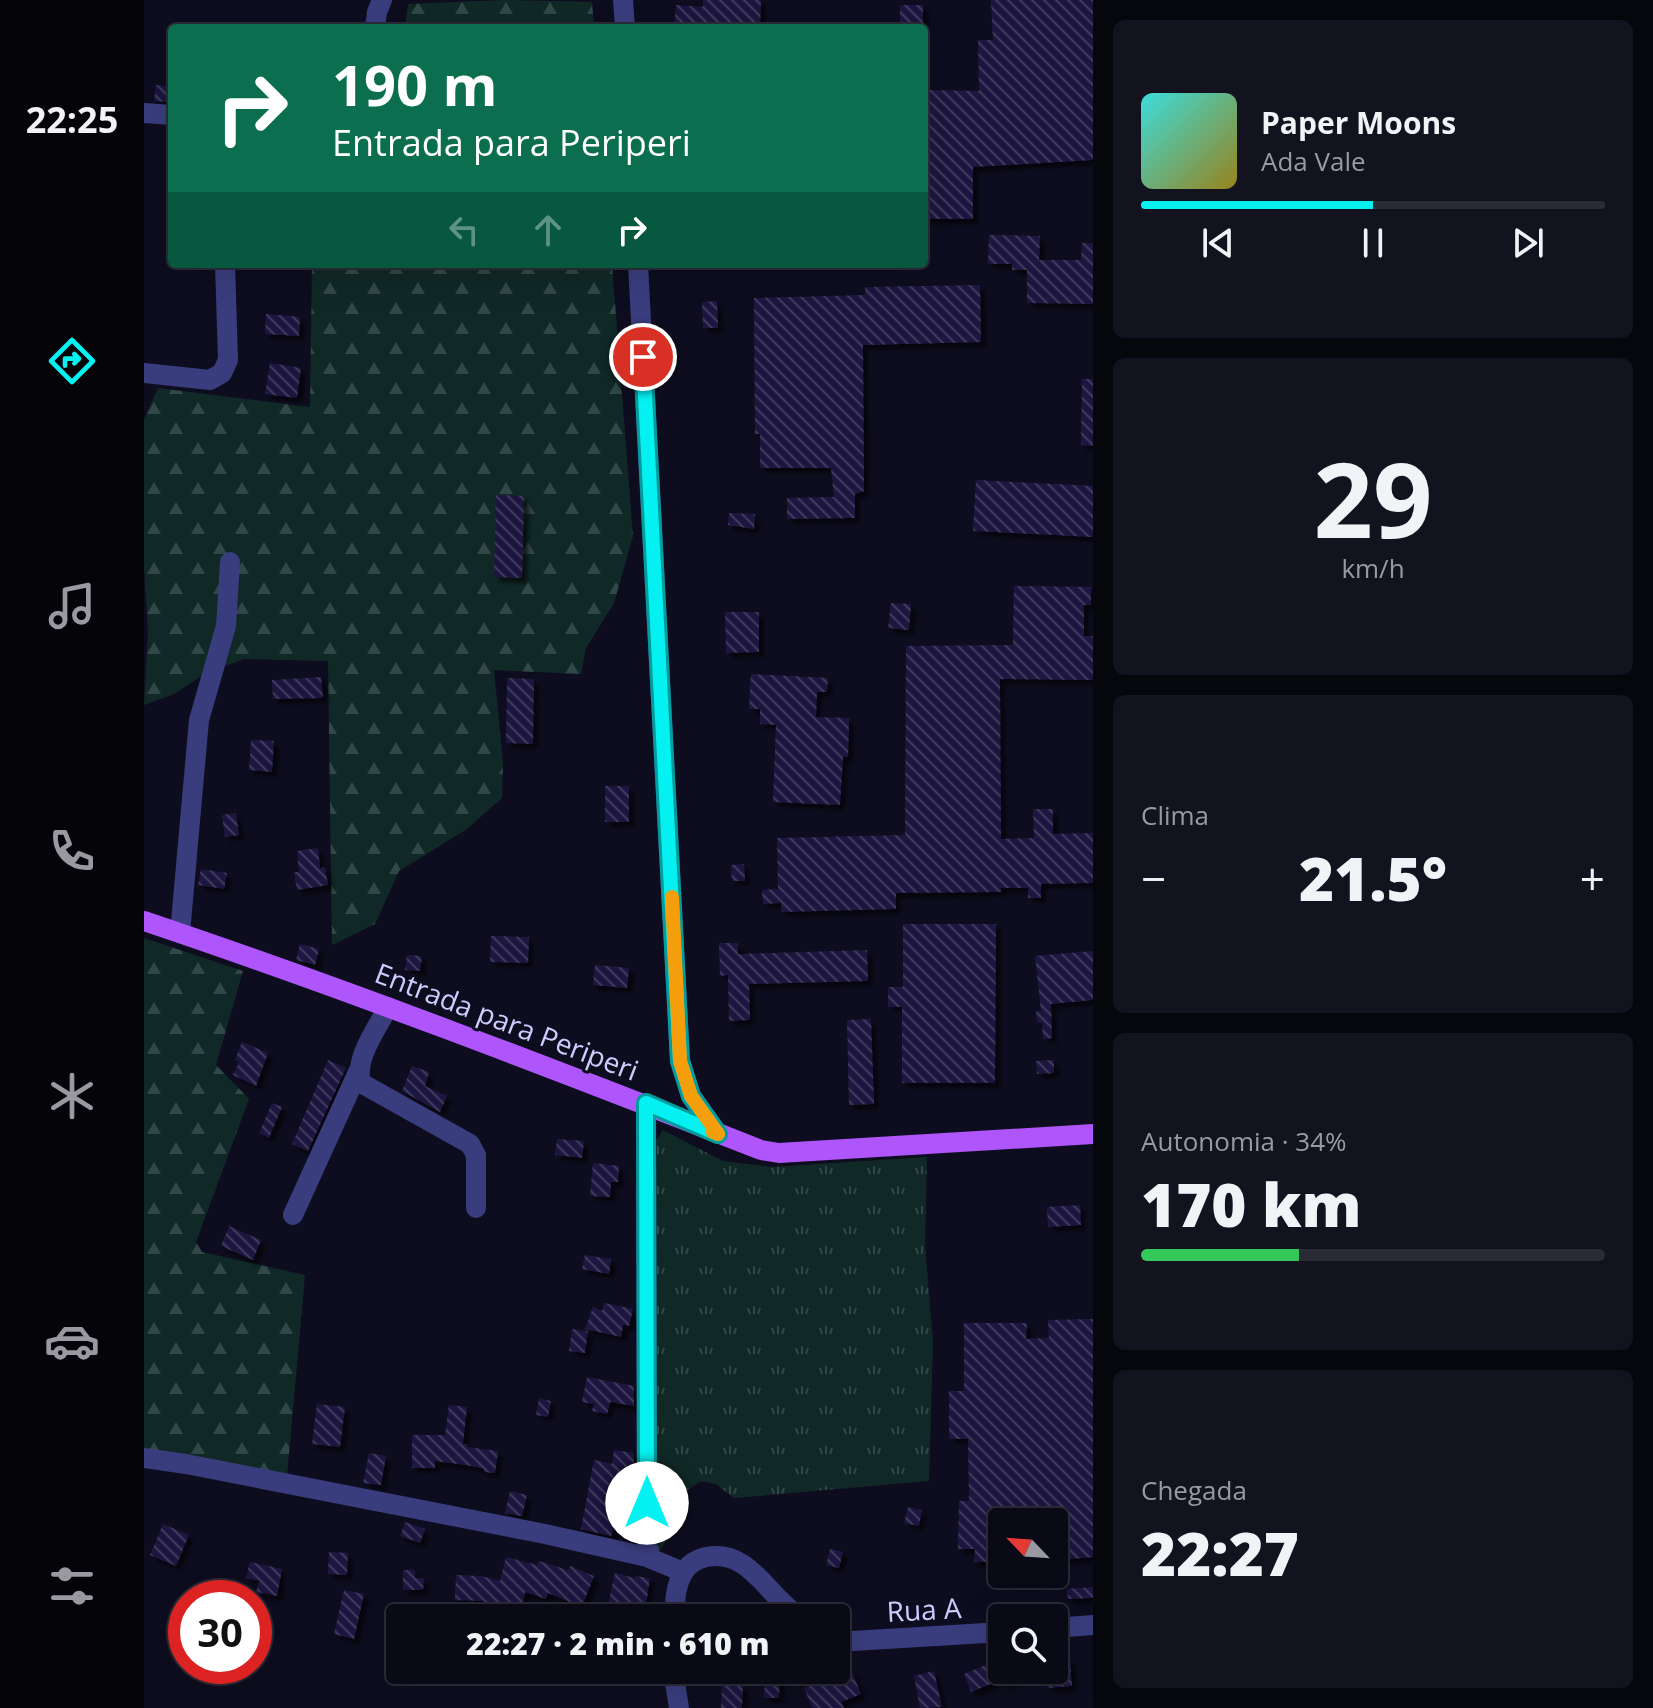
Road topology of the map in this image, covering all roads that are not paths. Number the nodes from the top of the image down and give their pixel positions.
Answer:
1 (382, 0) edge
2 (623, 0) edge
3 (376, 24) edge
4 (625, 24) edge
5 (144, 113) edge
6 (168, 115) edge
7 (225, 268) edge
8 (638, 268) edge
9 (144, 373) edge
10 (230, 562) dead end
11 (144, 921) edge
12 (180, 933) junction
13 (388, 1007) junction
14 (358, 1072) junction
15 (646, 1103) junction
16 (718, 1134) junction
17 (1093, 1134) edge
18 (476, 1208) dead end
19 (293, 1215) dead end
20 (144, 1458) edge
21 (647, 1557) junction
22 (683, 1572) junction
23 (676, 1604) edge
24 (782, 1604) edge
25 (1093, 1625) edge
26 (1068, 1627) edge
27 (988, 1633) edge
28 (850, 1639) edge
29 (675, 1684) edge
30 (679, 1708) edge

1 - 3 street
2 - 4 street
5 - 6 street
7 - 9 street
8 - 16 street
10 - 12 street
11 - 12 main road, Entrada para Periperi
12 - 13 main road, Entrada para Periperi
13 - 14 street
13 - 15 main road, Entrada para Periperi
14 - 18 street
14 - 19 street
15 - 16 main road, Entrada para Periperi
15 - 21 street
16 - 17 main road, Entrada para Periperi
20 - 21 street
21 - 22 street
22 - 23 street
22 - 24 street
25 - 26 street
27 - 28 street, Rua A
29 - 30 street

